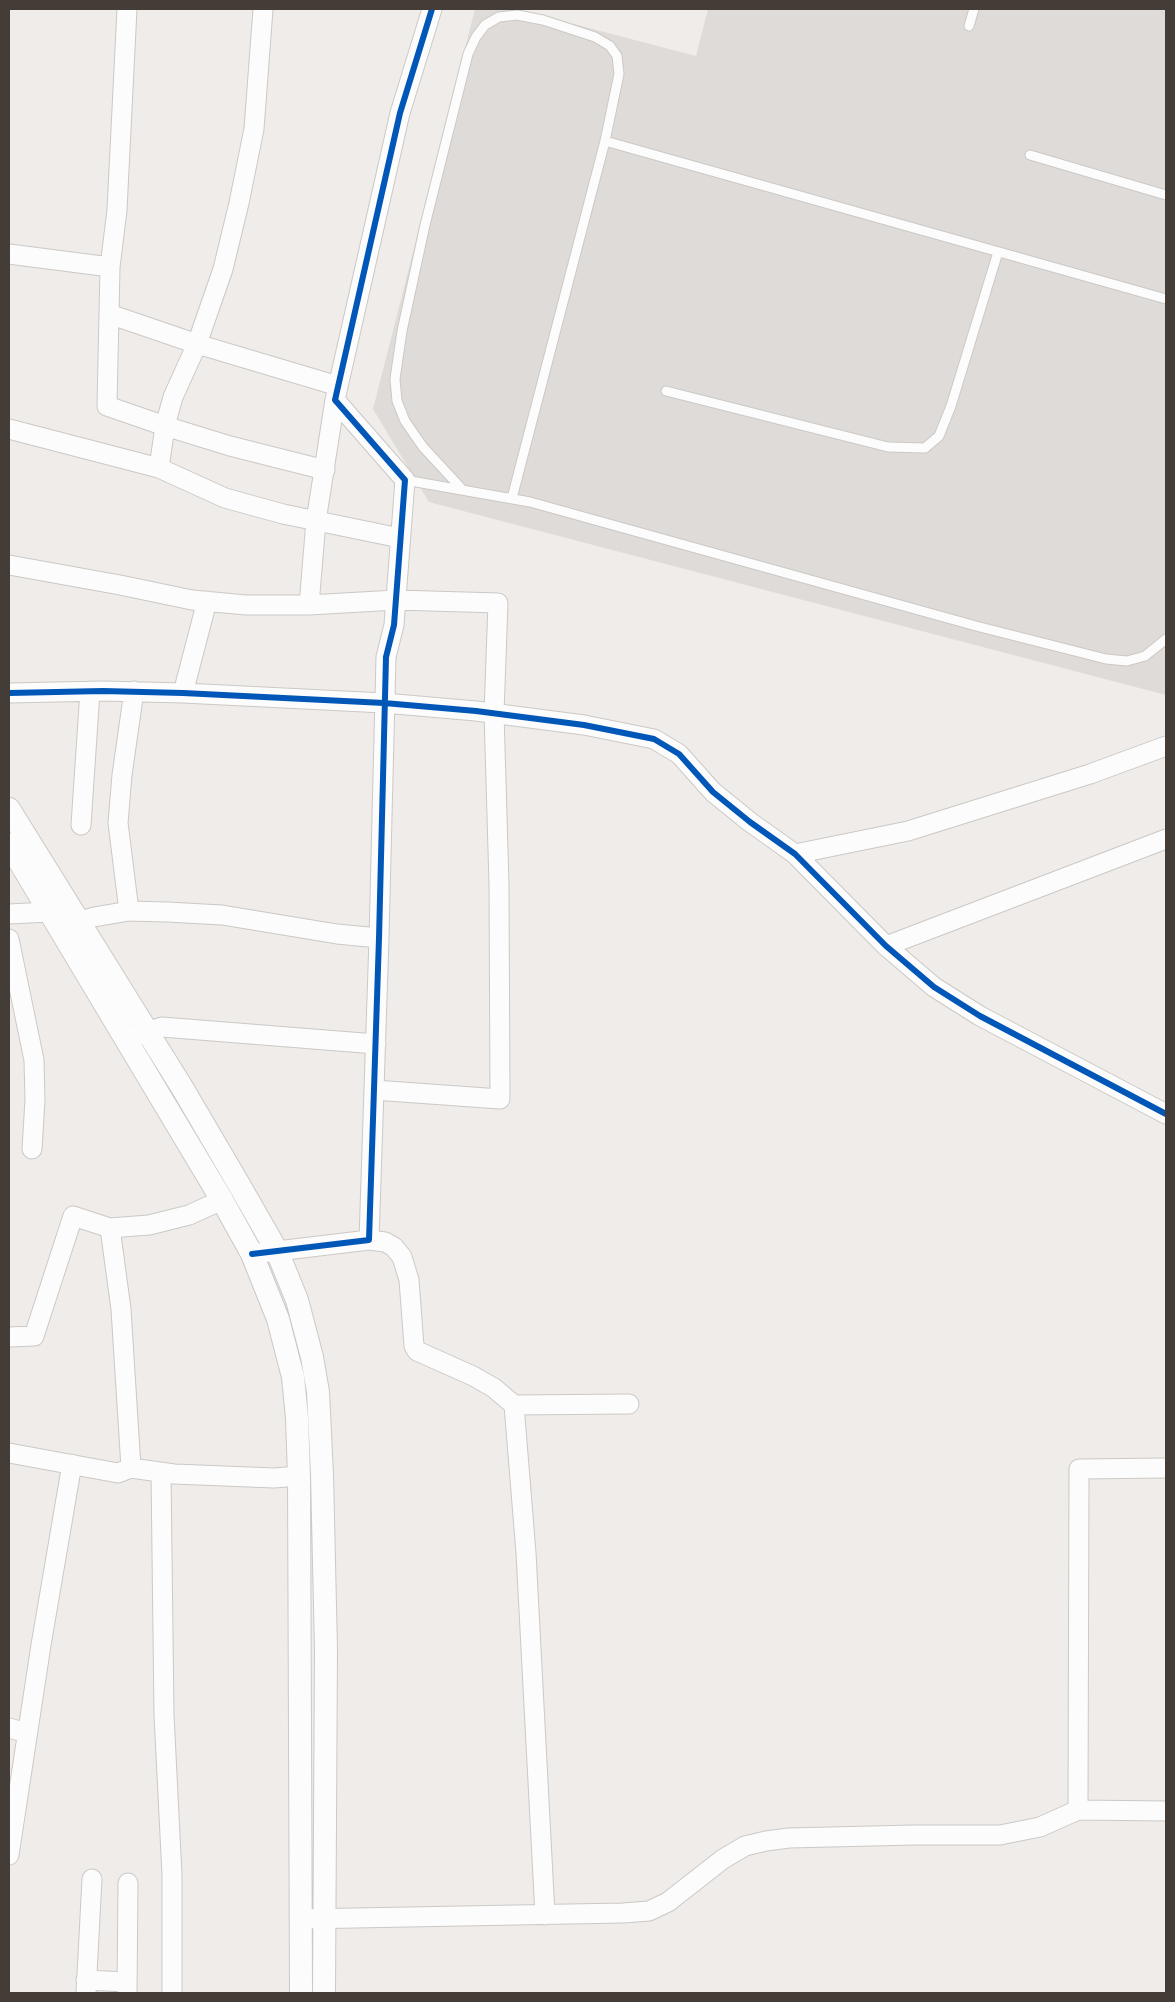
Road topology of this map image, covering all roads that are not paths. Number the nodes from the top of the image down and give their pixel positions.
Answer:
1 (127, 9) edge
2 (263, 9) edge
3 (432, 9) edge
4 (974, 9) edge
5 (969, 26) dead end
6 (605, 141) junction
7 (1030, 155) dead end
8 (1166, 195) edge
9 (998, 252) junction
10 (9, 254) edge
11 (110, 267) junction
12 (1166, 299) edge
13 (109, 314) junction
14 (197, 344) junction
15 (666, 391) dead end
16 (337, 393) junction
17 (165, 426) junction
18 (9, 429) edge
19 (159, 468) junction
20 (324, 470) junction
21 (405, 480) junction
22 (461, 488) junction
23 (512, 498) junction
24 (316, 521) junction
25 (400, 538) junction
26 (9, 565) edge
27 (396, 600) junction
28 (207, 601) junction
29 (309, 605) junction
30 (1166, 639) edge
31 (90, 691) junction
32 (134, 691) junction
33 (9, 693) edge
34 (184, 693) junction
35 (384, 703) junction
36 (494, 713) junction
37 (1166, 746) edge
38 (9, 809) edge
39 (81, 824) dead end
40 (1166, 839) edge
41 (9, 844) edge
42 (796, 854) junction
43 (129, 910) junction
44 (9, 914) edge
45 (62, 921) junction
46 (379, 938) junction
47 (9, 940) edge
48 (886, 946) junction
49 (137, 1036) junction
50 (376, 1044) junction
51 (374, 1090) junction
52 (1166, 1114) edge
53 (32, 1149) dead end
54 (222, 1200) junction
55 (110, 1228) junction
56 (369, 1240) junction
57 (277, 1251) junction
58 (252, 1254) junction
59 (9, 1337) edge
60 (629, 1404) dead end
61 (514, 1405) junction
62 (9, 1453) edge
63 (72, 1464) junction
64 (131, 1468) junction
65 (1166, 1468) edge
66 (161, 1472) junction
67 (299, 1476) junction
68 (9, 1728) edge
69 (27, 1733) junction
70 (1078, 1810) junction
71 (1166, 1811) edge
72 (9, 1855) edge
73 (92, 1879) dead end
74 (128, 1883) dead end
75 (545, 1915) junction
76 (323, 1918) junction
77 (301, 1919) junction
78 (86, 1986) edge
79 (127, 1988) edge
80 (172, 1993) edge
81 (301, 1993) edge
82 (324, 1993) edge

1 - 11 street
2 - 14 street
3 - 16 street
4 - 5 lane
6 - 9 lane
6 - 22 lane
6 - 23 lane
7 - 8 lane
9 - 12 lane
9 - 15 lane
10 - 11 street
11 - 13 street
13 - 14 street
13 - 17 street
14 - 16 street
14 - 17 street
16 - 20 street
16 - 21 street
17 - 19 street
17 - 20 street
18 - 19 street
19 - 24 street
20 - 24 street
21 - 22 lane
21 - 25 street
22 - 23 lane
23 - 30 lane
24 - 25 street
24 - 29 street
25 - 27 street
26 - 28 street
27 - 29 street
27 - 35 street
27 - 36 street
28 - 29 street
28 - 34 street
31 - 32 street
31 - 33 street
31 - 39 street
32 - 34 street
32 - 43 street
34 - 35 street
35 - 36 street
35 - 46 street
36 - 42 street
36 - 51 street
37 - 42 street
38 - 45 street
40 - 48 street
41 - 45 street
42 - 48 street
43 - 45 street
43 - 46 street
44 - 45 street
45 - 49 street
46 - 50 street
47 - 53 street
48 - 52 street
49 - 50 street
49 - 54 street
49 - 57 street
50 - 51 street
51 - 56 street
54 - 55 street
54 - 58 street
55 - 59 street
55 - 64 street
56 - 57 street
56 - 61 street
57 - 58 street
57 - 76 street
58 - 67 street
60 - 61 street
61 - 75 street
62 - 63 street
63 - 64 street
63 - 69 street
64 - 66 street
65 - 70 street
66 - 67 street
66 - 80 street
67 - 77 street
68 - 69 street
69 - 72 street
70 - 71 street
70 - 75 street
73 - 78 street
74 - 79 street
75 - 76 street
76 - 77 street
76 - 82 street
77 - 81 street
78 - 79 street

